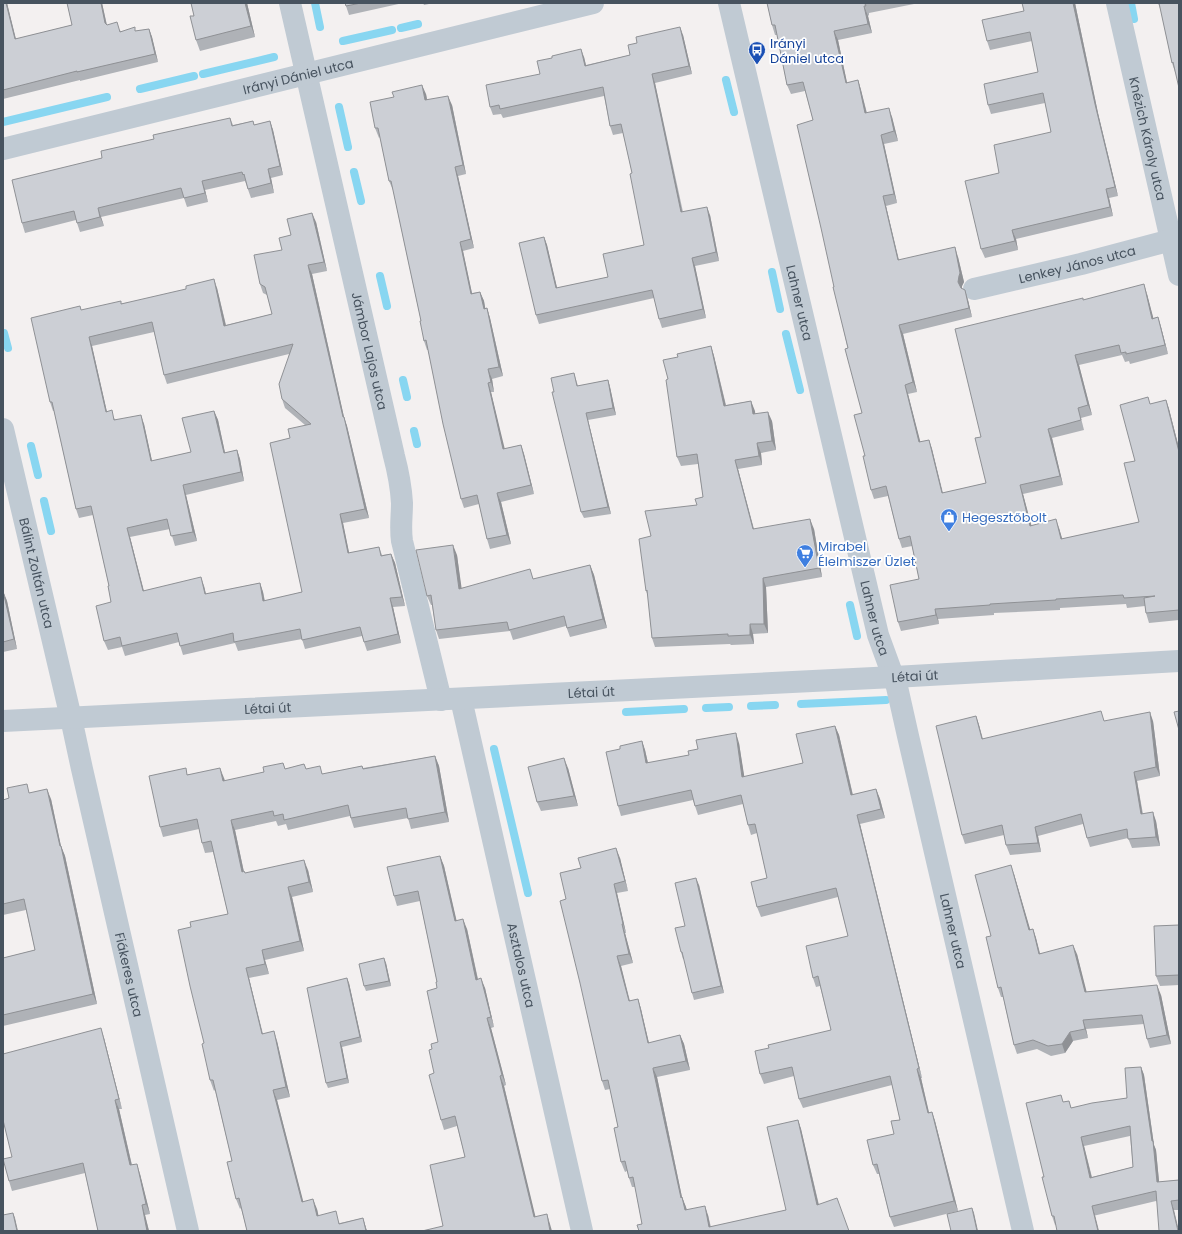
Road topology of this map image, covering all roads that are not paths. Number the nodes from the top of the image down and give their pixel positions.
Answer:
1 (290, 3) edge
2 (593, 3) edge
3 (729, 3) edge
4 (1117, 3) edge
5 (307, 73) junction
6 (3, 149) edge
7 (1175, 239) edge
8 (1179, 275) edge
9 (974, 289) dead end
10 (3, 429) edge
11 (1179, 661) edge
12 (894, 677) junction
13 (450, 699) junction
14 (71, 718) junction
15 (3, 721) edge
16 (188, 1231) edge
17 (582, 1231) edge
18 (1023, 1231) edge

1 - 5 street, Jámbor Lajos utca
2 - 5 street, Irányi Dániel utca
3 - 12 street, Lahner utca
4 - 7 street, Knézich Károly utca
5 - 6 street, Irányi Dániel utca
5 - 13 street, Jámbor Lajos utca
7 - 8 street, Knézich Károly utca
7 - 9 street, Lenkey János utca
10 - 14 street, Bálint Zoltán utca
11 - 12 street, Létai út
12 - 13 street, Létai út
12 - 18 street, Lahner utca
13 - 14 street, Létai út
13 - 17 street, Asztalos utca
14 - 15 street, Létai út
14 - 16 street, Fiákeres utca

